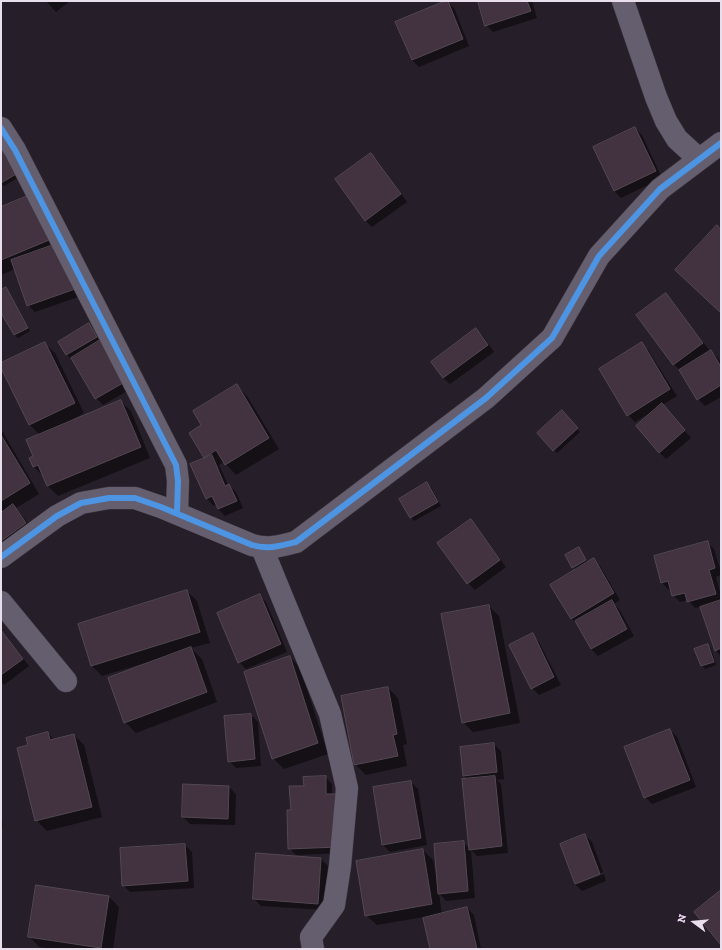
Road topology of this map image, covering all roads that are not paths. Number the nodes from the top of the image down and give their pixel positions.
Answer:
1 (623, 1) edge
2 (1, 128) edge
3 (721, 143) edge
4 (699, 160) junction
5 (177, 513) junction
6 (262, 548) junction
7 (1, 557) edge
8 (1, 602) edge
9 (66, 681) dead end
10 (313, 949) edge

1 - 4 street
2 - 5 street
3 - 4 street
4 - 6 street
5 - 6 street
5 - 7 street
6 - 10 street
8 - 9 street

